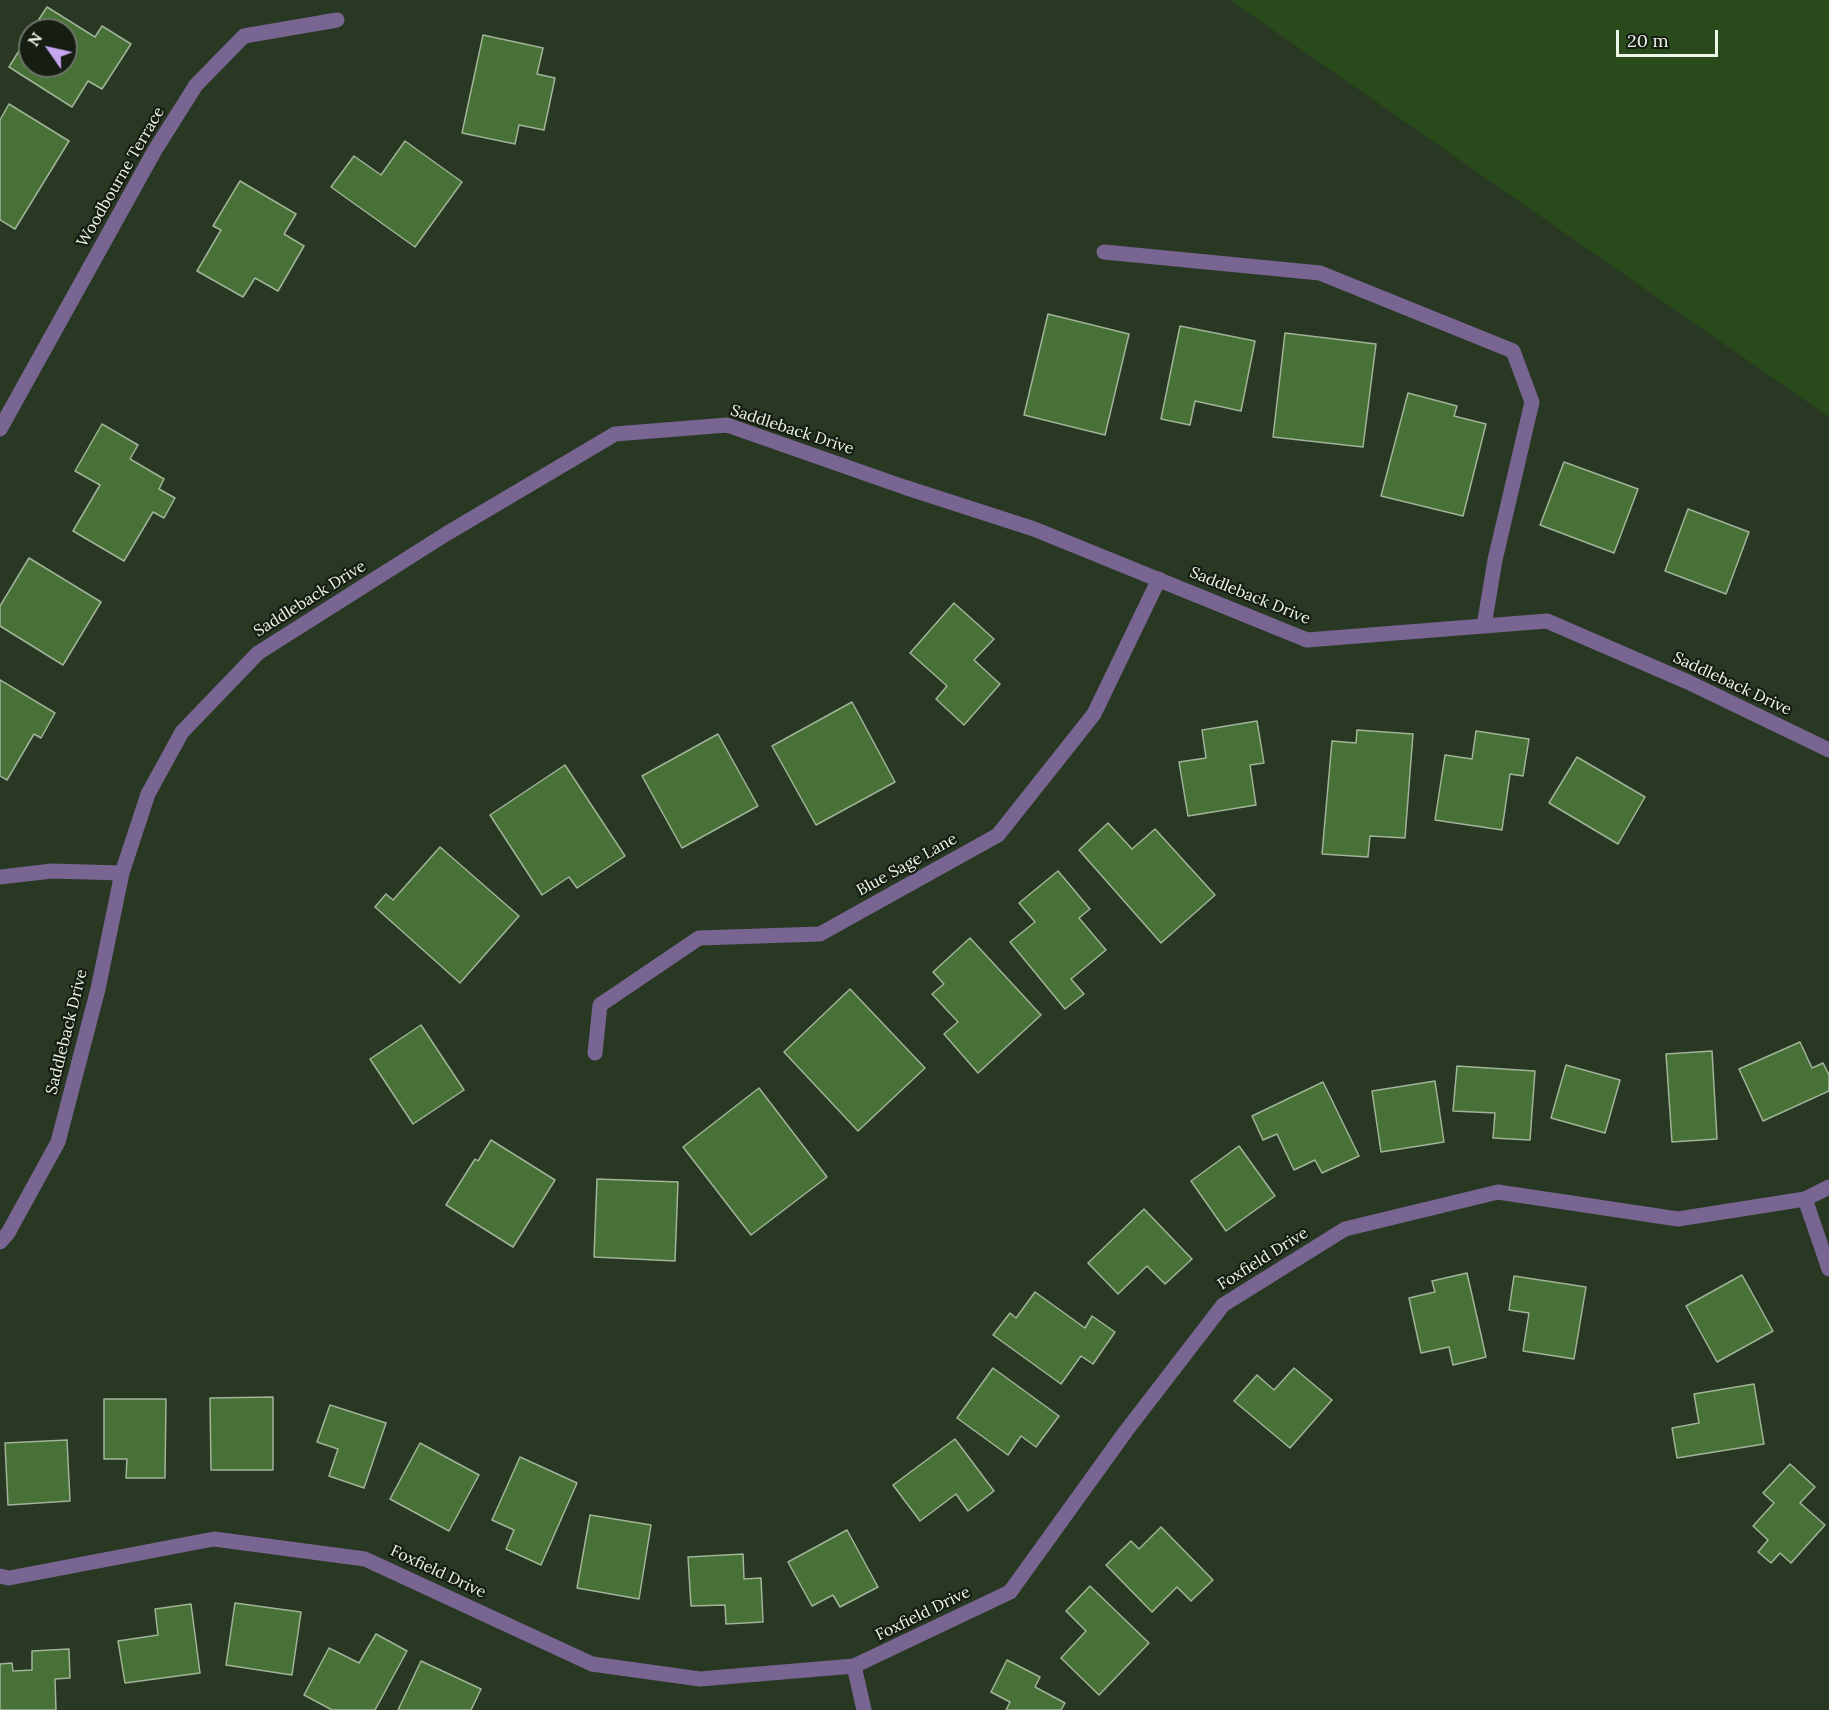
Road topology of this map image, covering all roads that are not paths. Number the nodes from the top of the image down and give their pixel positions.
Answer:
1 (337, 20) dead end
2 (1104, 252) dead end
3 (0, 429) edge
4 (1159, 579) junction
5 (1484, 626) junction
6 (1829, 750) edge
7 (122, 873) junction
8 (0, 877) edge
9 (595, 1053) dead end
10 (1829, 1186) edge
11 (1805, 1199) junction
12 (0, 1242) edge
13 (1829, 1269) edge
14 (0, 1576) edge
15 (854, 1666) junction
16 (864, 1710) edge

1 - 3 street, Woodbourne Terrace
2 - 5 street
4 - 5 street, Saddleback Drive
4 - 7 street, Saddleback Drive
4 - 9 street, Blue Sage Lane
5 - 6 street, Saddleback Drive
7 - 8 street
7 - 12 street, Saddleback Drive
10 - 11 street, Foxfield Drive
11 - 13 street
11 - 15 street, Foxfield Drive
14 - 15 street, Foxfield Drive
15 - 16 street

